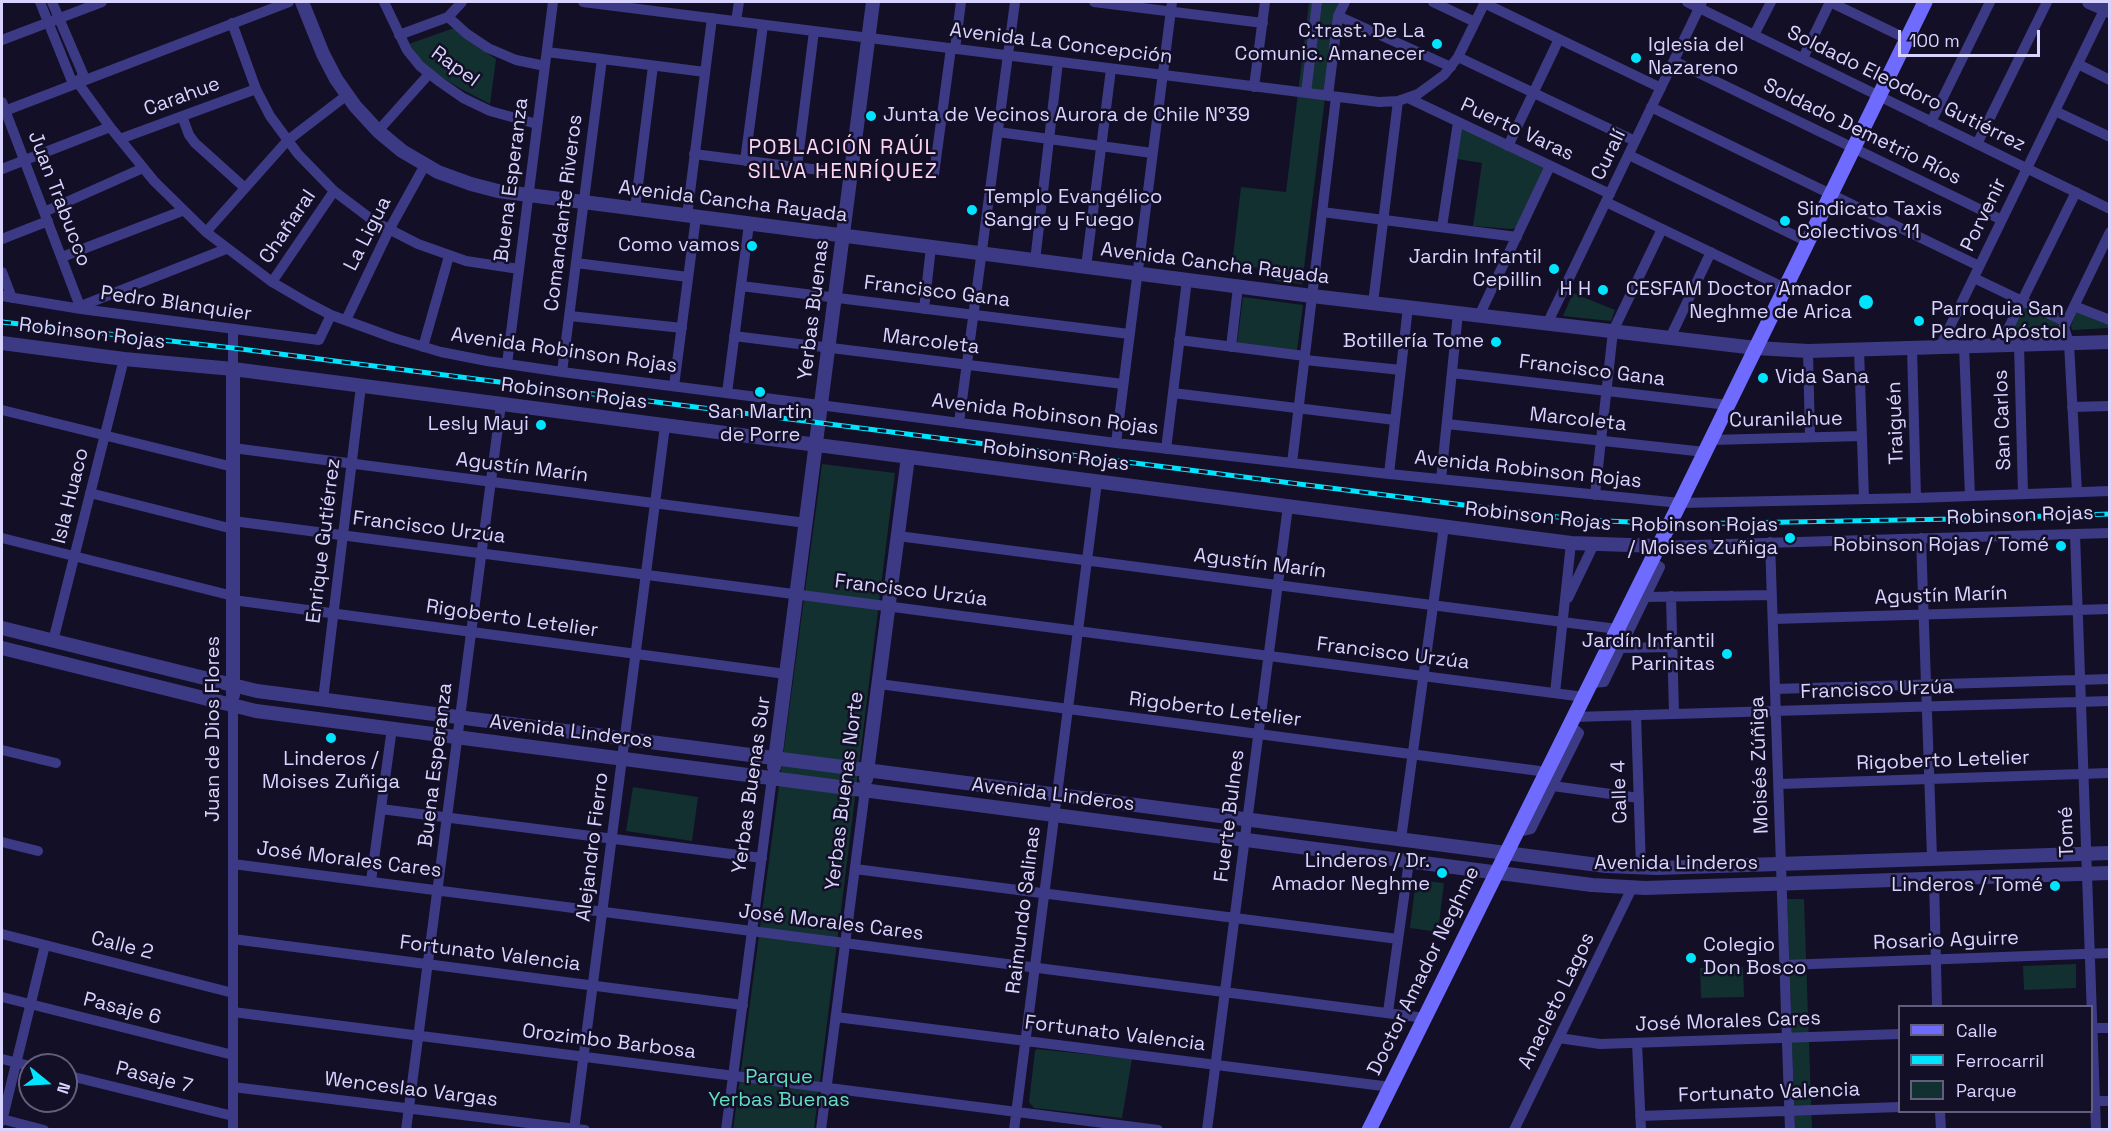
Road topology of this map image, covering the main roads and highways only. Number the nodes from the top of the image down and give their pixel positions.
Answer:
1 (1925, 2) edge
2 (1370, 1130) edge

1 - 2 main road, Doctor Amador Neghme

